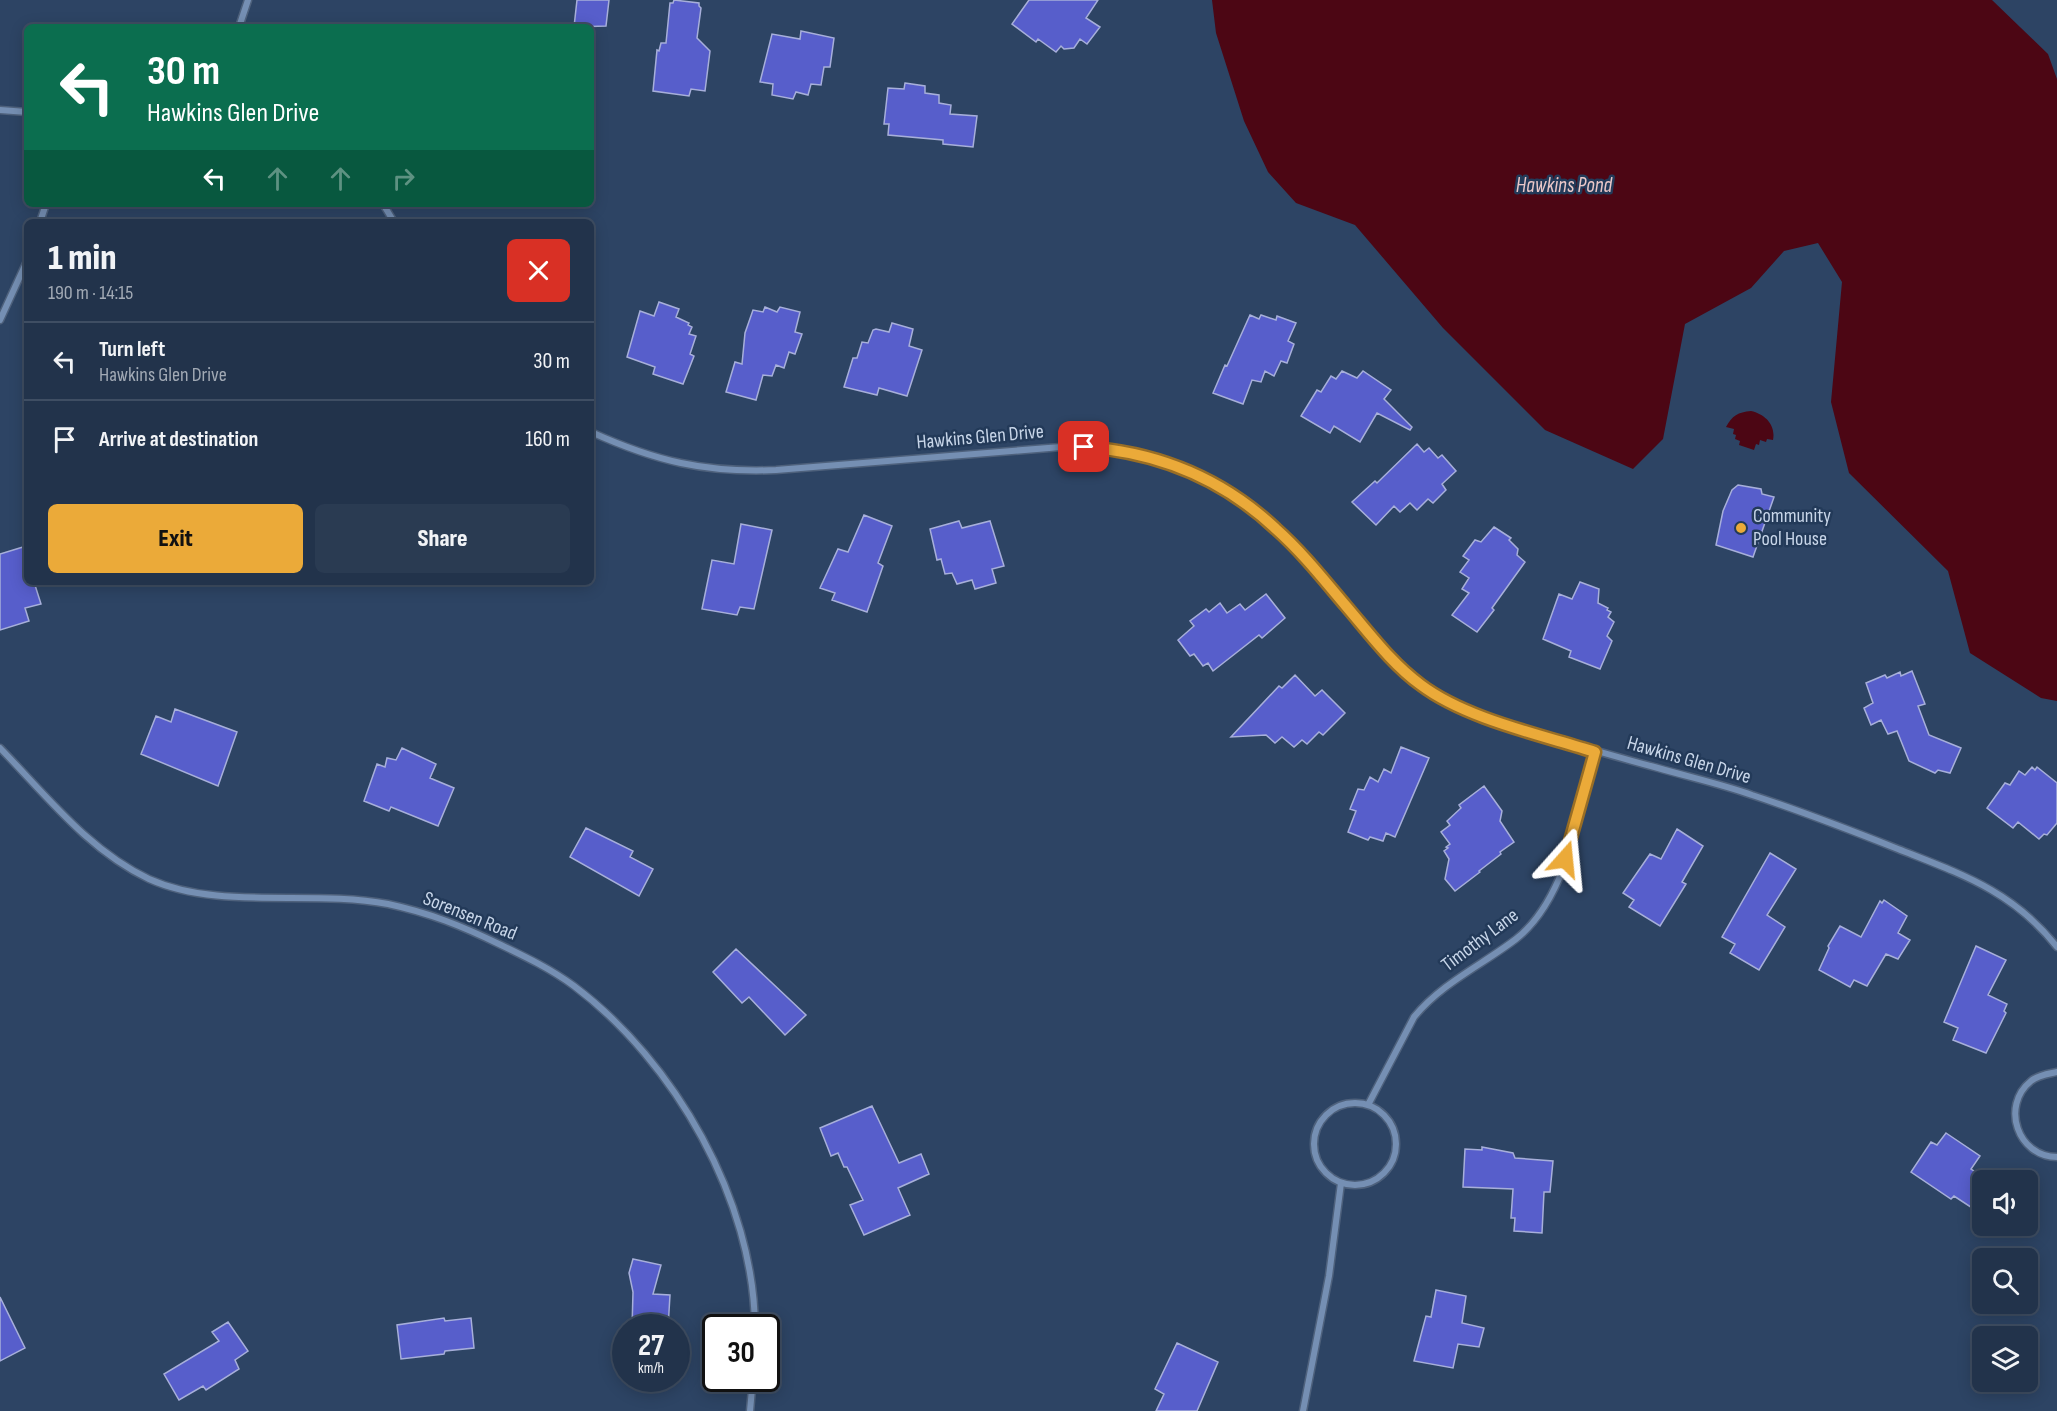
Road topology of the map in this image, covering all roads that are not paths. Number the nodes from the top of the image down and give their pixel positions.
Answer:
1 (248, 0) edge
2 (240, 24) edge
3 (0, 110) edge
4 (24, 112) edge
5 (24, 271) edge
6 (0, 320) edge
7 (594, 433) edge
8 (0, 748) edge
9 (1595, 752) junction
10 (2057, 947) edge
11 (2057, 1072) edge
12 (1368, 1105) junction
13 (2057, 1157) edge
14 (1341, 1183) junction
15 (755, 1314) edge
16 (752, 1392) edge
17 (750, 1411) edge
18 (1303, 1411) edge

1 - 2 street
3 - 4 street
5 - 6 street
7 - 9 street, Hawkins Glen Drive
8 - 15 street, Sorensen Road
9 - 10 street, Hawkins Glen Drive
9 - 12 street, Timothy Lane
11 - 13 street
12 - 14 street
12 - 14 street
14 - 18 street
16 - 17 street

